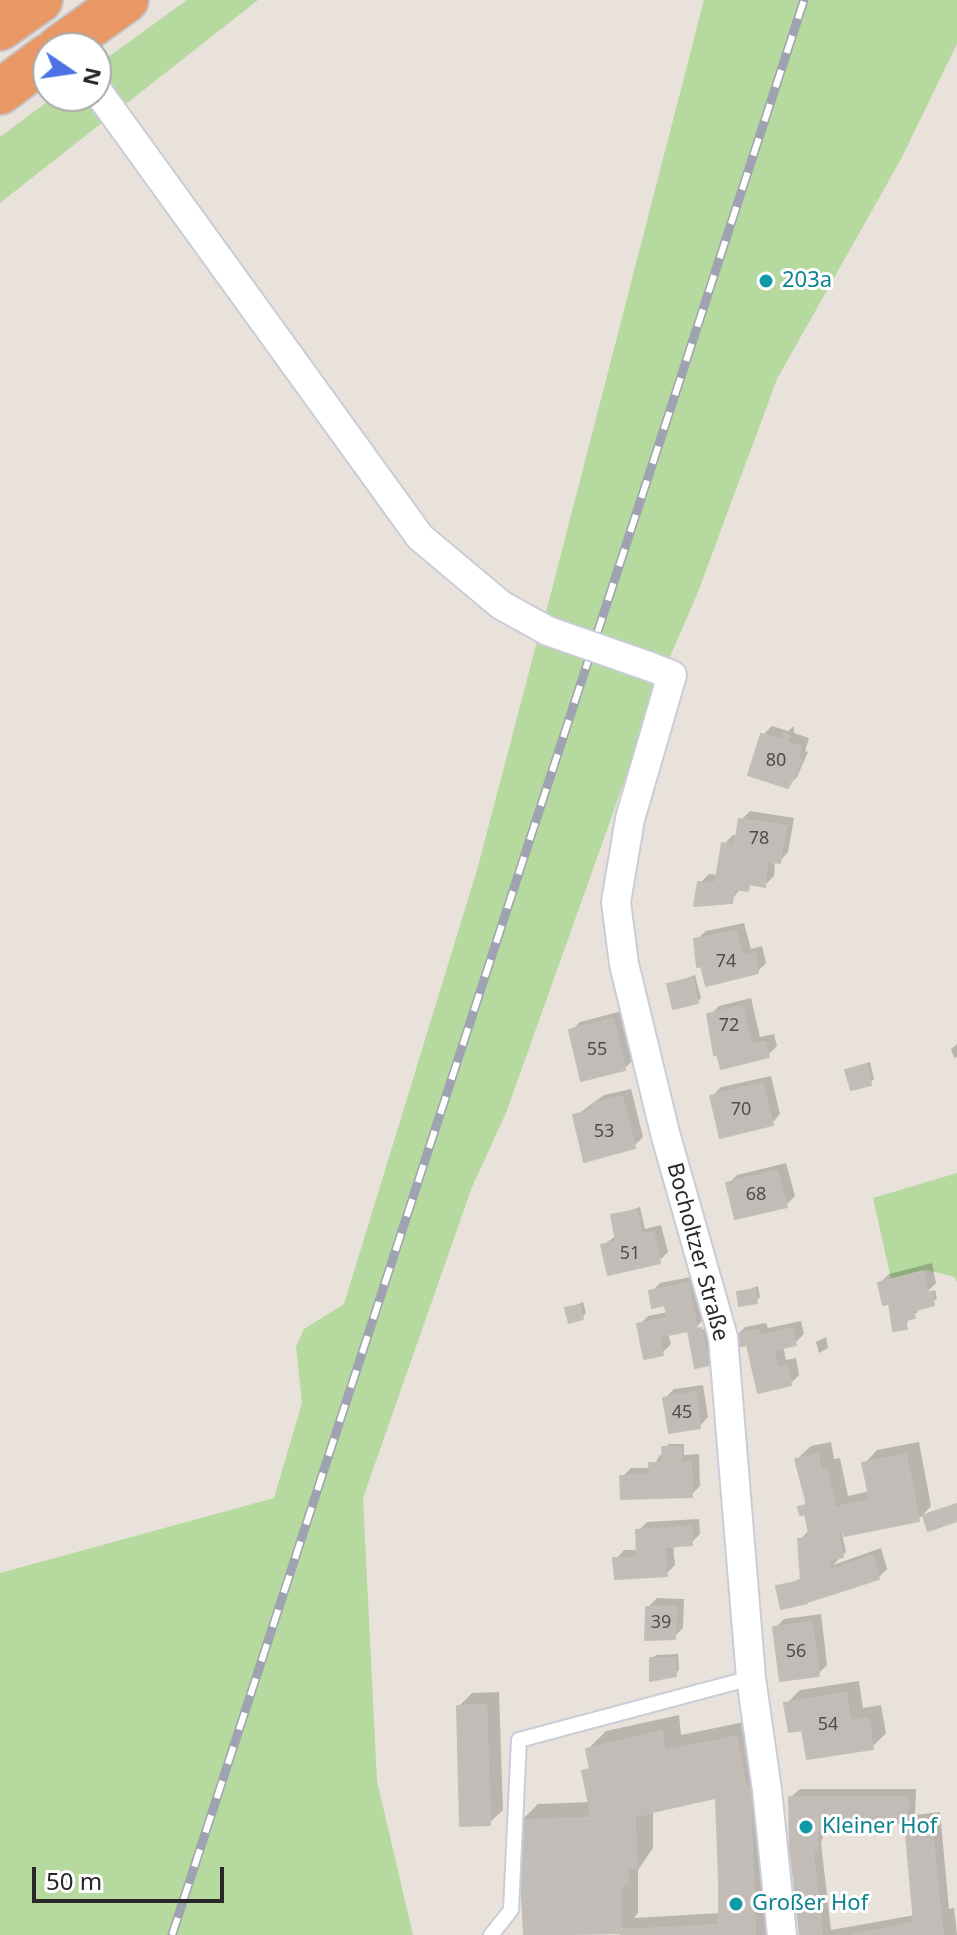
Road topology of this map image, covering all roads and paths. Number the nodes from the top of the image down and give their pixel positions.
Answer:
1 (40, 0) edge
2 (126, 0) edge
3 (0, 28) edge
4 (81, 32) edge
5 (32, 68) edge
6 (0, 92) edge
7 (112, 111) edge
8 (751, 1678) junction
9 (491, 1935) edge
10 (782, 1935) edge

1 - 3 highway
2 - 4 highway
5 - 6 highway
7 - 8 street, Bocholtzer Straße, bridge
8 - 9 lane
8 - 10 street, Bocholtzer Straße

